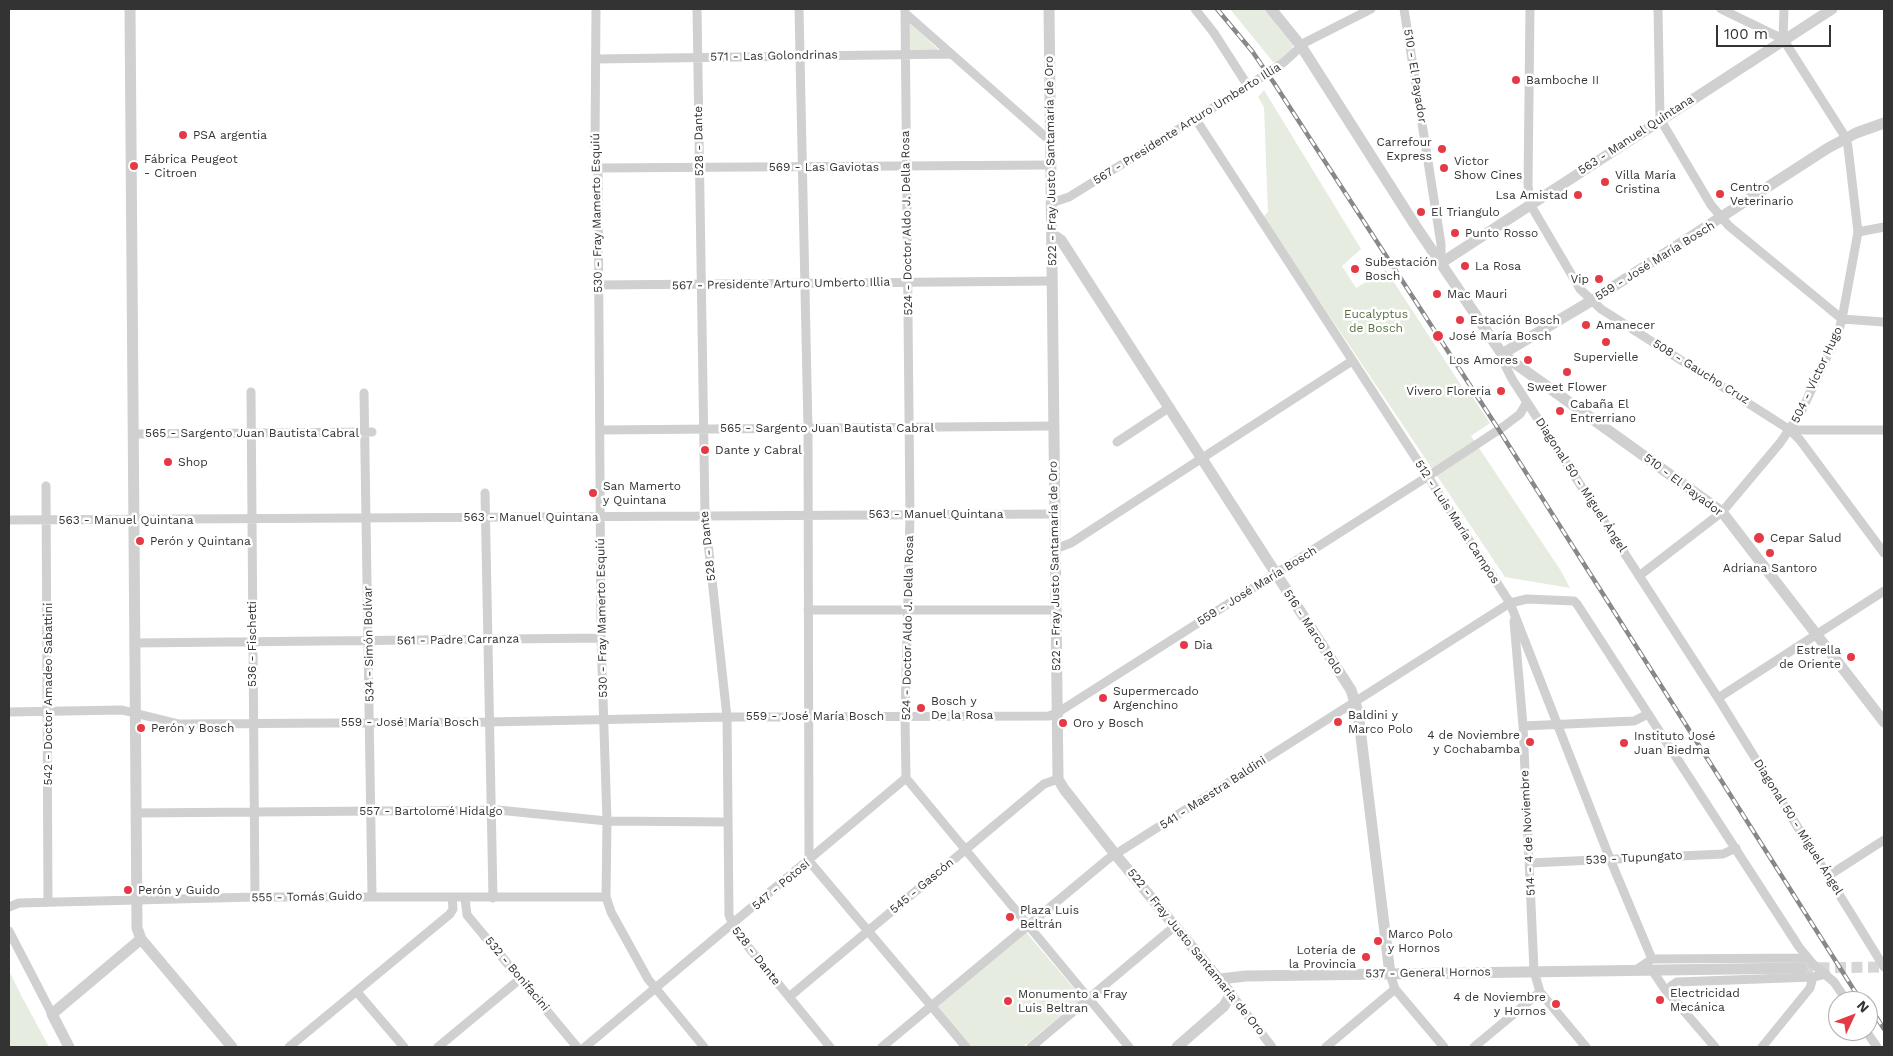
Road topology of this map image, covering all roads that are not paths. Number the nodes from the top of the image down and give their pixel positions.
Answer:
1 (130, 9) edge
2 (596, 9) edge
3 (697, 9) edge
4 (799, 9) edge
5 (1049, 9) edge
6 (1194, 9) edge
7 (1271, 9) edge
8 (1371, 9) edge
9 (1404, 9) edge
10 (1530, 9) edge
11 (1658, 9) edge
12 (1721, 9) edge
13 (1784, 9) edge
14 (1832, 9) edge
15 (905, 11) edge
16 (1783, 39) junction
17 (1301, 46) junction
18 (905, 54) junction
19 (951, 54) junction
20 (799, 55) junction
21 (697, 58) junction
22 (597, 59) junction
23 (1248, 86) junction
24 (1195, 118) junction
25 (1660, 119) junction
26 (1884, 123) edge
27 (1846, 138) junction
28 (1049, 140) junction
29 (1051, 165) junction
30 (907, 166) junction
31 (699, 167) junction
32 (804, 167) junction
33 (598, 168) junction
34 (1051, 203) junction
35 (1530, 204) junction
36 (1721, 219) junction
37 (1884, 227) edge
38 (1858, 232) junction
39 (1052, 234) junction
40 (1441, 263) junction
41 (1053, 281) junction
42 (908, 282) junction
43 (806, 284) junction
44 (598, 285) junction
45 (700, 285) junction
46 (1591, 301) junction
47 (1842, 319) junction
48 (1884, 322) edge
49 (1502, 354) junction
50 (1352, 362) junction
51 (251, 392) dead end
52 (364, 392) dead end
53 (1528, 402) junction
54 (1170, 407) junction
55 (1053, 426) junction
56 (910, 428) junction
57 (702, 429) junction
58 (808, 429) junction
59 (600, 430) junction
60 (1790, 430) junction
61 (1884, 430) edge
62 (368, 432) junction
63 (250, 433) junction
64 (133, 434) junction
65 (1117, 442) dead end
66 (1203, 458) junction
67 (1428, 477) junction
68 (46, 486) dead end
69 (485, 494) dead end
70 (1722, 512) junction
71 (808, 514) junction
72 (1054, 514) junction
73 (705, 515) junction
74 (910, 515) junction
75 (485, 517) junction
76 (600, 517) junction
77 (367, 518) junction
78 (251, 519) junction
79 (9, 520) edge
80 (47, 520) junction
81 (134, 520) junction
82 (1055, 549) junction
83 (1884, 553) edge
84 (1276, 574) junction
85 (1640, 576) junction
86 (1884, 591) edge
87 (1510, 603) junction
88 (808, 610) junction
89 (908, 610) junction
90 (1055, 610) junction
91 (1817, 635) junction
92 (601, 638) junction
93 (486, 639) junction
94 (252, 642) junction
95 (369, 642) junction
96 (134, 643) junction
97 (1718, 698) junction
98 (1356, 701) junction
99 (9, 712) edge
100 (48, 712) junction
101 (134, 712) junction
102 (1057, 713) junction
103 (1648, 714) junction
104 (905, 716) junction
105 (727, 717) junction
106 (807, 717) junction
107 (604, 719) junction
108 (488, 722) junction
109 (1884, 722) edge
110 (370, 723) junction
111 (252, 724) junction
112 (1556, 724) junction
113 (1524, 726) junction
114 (906, 778) junction
115 (1058, 779) junction
116 (490, 810) junction
117 (371, 811) junction
118 (136, 813) junction
119 (252, 813) junction
120 (607, 821) junction
121 (727, 822) junction
122 (1884, 840) edge
123 (1736, 848) junction
124 (965, 850) junction
125 (1116, 854) junction
126 (1610, 858) junction
127 (810, 861) junction
128 (1530, 863) junction
129 (1828, 876) junction
130 (372, 896) junction
131 (255, 897) junction
132 (452, 897) junction
133 (606, 897) junction
134 (465, 898) junction
135 (493, 898) junction
136 (48, 902) junction
137 (136, 902) junction
138 (9, 907) edge
139 (1027, 925) junction
140 (731, 926) junction
141 (1175, 926) junction
142 (9, 931) edge
143 (868, 931) junction
144 (141, 938) junction
145 (1883, 961) edge
146 (1805, 963) junction
147 (1652, 965) junction
148 (1534, 971) junction
149 (1390, 974) junction
150 (1826, 974) junction
151 (1813, 977) junction
152 (520, 979) junction
153 (1220, 979) junction
154 (656, 989) junction
155 (1396, 989) junction
156 (1840, 991) edge
157 (357, 992) junction
158 (1540, 992) junction
159 (1231, 994) junction
160 (1671, 995) junction
161 (789, 997) junction
162 (1088, 999) junction
163 (932, 1006) junction
164 (52, 1014) junction
165 (69, 1047) edge
166 (232, 1047) edge
167 (289, 1047) edge
168 (404, 1047) edge
169 (438, 1047) edge
170 (577, 1047) edge
171 (585, 1047) edge
172 (704, 1047) edge
173 (830, 1047) edge
174 (882, 1047) edge
175 (966, 1047) edge
176 (1031, 1047) edge
177 (1129, 1047) edge
178 (1177, 1047) edge
179 (1272, 1047) edge
180 (1326, 1047) edge
181 (1444, 1047) edge
182 (1474, 1047) edge
183 (1586, 1047) edge
184 (1715, 1047) edge
185 (1762, 1047) edge

1 - 64 street
2 - 22 street, 530 - Fray Mamerto Esquiú
3 - 21 street, 528 - Dante
4 - 20 street
5 - 28 street, 522 - Fray Justo Santamaría de Oro
6 - 23 street
7 - 17 street, Diagonal 50 - Miguel Ángel
8 - 17 street, 567 - Presidente Arturo Umberto Illia
9 - 40 street, 510 - El Payador
10 - 35 street, 508 - Gaucho Cruz
11 - 25 street
12 - 16 street
13 - 16 street
14 - 16 street, 563 - Manuel Quintana
15 - 18 street, 524 - Doctor Aldo J. Della Rosa
15 - 19 street
16 - 25 street, 563 - Manuel Quintana
16 - 27 street, 504 - Víctor Hugo
17 - 23 street, 567 - Presidente Arturo Umberto Illia
17 - 40 street, Diagonal 50 - Miguel Ángel
18 - 19 street, 571 - Las Golondrinas
18 - 20 street, 571 - Las Golondrinas
18 - 30 street, 524 - Doctor Aldo J. Della Rosa
19 - 28 street
20 - 21 street, 571 - Las Golondrinas
20 - 32 street
21 - 22 street, 571 - Las Golondrinas
21 - 31 street, 528 - Dante
22 - 33 street, 530 - Fray Mamerto Esquiú
23 - 24 street, 567 - Presidente Arturo Umberto Illia
24 - 34 street, 567 - Presidente Arturo Umberto Illia
24 - 50 street, 512 - Luis María Campos
25 - 35 street, 563 - Manuel Quintana
25 - 36 street
26 - 27 street, 559 - José María Bosch
27 - 36 street, 559 - José María Bosch
27 - 38 street, 504 - Víctor Hugo
28 - 29 street, 522 - Fray Justo Santamaría de Oro
29 - 30 street, 569 - Las Gaviotas
29 - 34 street, 522 - Fray Justo Santamaría de Oro
30 - 32 street, 569 - Las Gaviotas
30 - 42 street, 524 - Doctor Aldo J. Della Rosa
31 - 32 street, 569 - Las Gaviotas
31 - 33 street, 569 - Las Gaviotas
31 - 45 street, 528 - Dante
32 - 43 street
33 - 44 street, 530 - Fray Mamerto Esquiú
34 - 39 street, 522 - Fray Justo Santamaría de Oro
35 - 40 street, 563 - Manuel Quintana
35 - 46 street, 508 - Gaucho Cruz
36 - 46 street, 559 - José María Bosch
36 - 47 street
37 - 38 street
38 - 47 street, 504 - Víctor Hugo
39 - 41 street, 522 - Fray Justo Santamaría de Oro
39 - 54 street, 516 - Marco Polo
40 - 49 street, Diagonal 50 - Miguel Ángel
41 - 42 street, 567 - Presidente Arturo Umberto Illia
41 - 55 street, 522 - Fray Justo Santamaría de Oro
42 - 43 street, 567 - Presidente Arturo Umberto Illia
42 - 56 street, 524 - Doctor Aldo J. Della Rosa
43 - 45 street, 567 - Presidente Arturo Umberto Illia
43 - 58 street
44 - 45 street, 567 - Presidente Arturo Umberto Illia
44 - 59 street, 530 - Fray Mamerto Esquiú
45 - 57 street, 528 - Dante
46 - 49 street, 559 - José María Bosch
46 - 60 street, 508 - Gaucho Cruz
47 - 48 street
47 - 60 street, 504 - Víctor Hugo
49 - 53 street, Diagonal 50 - Miguel Ángel
49 - 70 street, 510 - El Payador
50 - 66 street
50 - 67 street, 512 - Luis María Campos
51 - 63 street, 536 - Fischetti
52 - 62 street, 534 - Simón Bolívar
53 - 67 street, 559 - José María Bosch
53 - 85 street, Diagonal 50 - Miguel Ángel
54 - 65 street
54 - 66 street, 516 - Marco Polo
55 - 56 street, 565 - Sargento Juan Bautista Cabral
55 - 72 street, 522 - Fray Justo Santamaría de Oro
56 - 58 street, 565 - Sargento Juan Bautista Cabral
56 - 74 street, 524 - Doctor Aldo J. Della Rosa
57 - 58 street, 565 - Sargento Juan Bautista Cabral
57 - 59 street, 565 - Sargento Juan Bautista Cabral
57 - 73 street, 528 - Dante
58 - 71 street
59 - 76 street, 530 - Fray Mamerto Esquiú
60 - 61 street
60 - 70 street, 504 - Víctor Hugo
60 - 83 street, 508 - Gaucho Cruz
62 - 63 street, 565 - Sargento Juan Bautista Cabral
62 - 77 street, 534 - Simón Bolívar
63 - 64 street, 565 - Sargento Juan Bautista Cabral
63 - 78 street, 536 - Fischetti
64 - 81 street
66 - 82 street
66 - 84 street, 516 - Marco Polo
67 - 84 street, 559 - José María Bosch
67 - 87 street, 512 - Luis María Campos
68 - 80 street, 542 - Doctor Amadeo Sabattini
69 - 75 street
70 - 85 street, 504 - Víctor Hugo
70 - 91 street, 510 - El Payador
71 - 73 street, 563 - Manuel Quintana
71 - 74 street, 563 - Manuel Quintana
71 - 88 street
72 - 74 street, 563 - Manuel Quintana
72 - 82 street, 522 - Fray Justo Santamaría de Oro
73 - 76 street, 563 - Manuel Quintana
73 - 105 street, 528 - Dante
74 - 89 street, 524 - Doctor Aldo J. Della Rosa
75 - 76 street, 563 - Manuel Quintana
75 - 77 street, 563 - Manuel Quintana
75 - 93 street
76 - 92 street, 530 - Fray Mamerto Esquiú
77 - 78 street, 563 - Manuel Quintana
77 - 95 street, 534 - Simón Bolívar
78 - 81 street, 563 - Manuel Quintana
78 - 94 street, 536 - Fischetti
79 - 80 street, 563 - Manuel Quintana
80 - 81 street, 563 - Manuel Quintana
80 - 100 street, 542 - Doctor Amadeo Sabattini
81 - 96 street
82 - 90 street, 522 - Fray Justo Santamaría de Oro
84 - 98 street, 516 - Marco Polo
84 - 102 street, 559 - José María Bosch
85 - 97 street, Diagonal 50 - Miguel Ángel
86 - 91 street
87 - 98 street, 541 - Maestra Baldini
87 - 103 street, 541 - Maestra Baldini
87 - 112 street, 512 - Luis María Campos
87 - 113 street, 514 - 4 de Noviembre
88 - 89 street
88 - 106 street
89 - 90 street
89 - 104 street, 524 - Doctor Aldo J. Della Rosa
90 - 102 street, 522 - Fray Justo Santamaría de Oro
91 - 97 street
91 - 109 street, 510 - El Payador
92 - 93 street, 561 - Padre Carranza
92 - 107 street, 530 - Fray Mamerto Esquiú
93 - 95 street, 561 - Padre Carranza
93 - 108 street
94 - 95 street, 561 - Padre Carranza
94 - 96 street, 561 - Padre Carranza
94 - 111 street, 536 - Fischetti
95 - 110 street, 534 - Simón Bolívar
96 - 101 street
97 - 129 street, Diagonal 50 - Miguel Ángel
98 - 125 street, 541 - Maestra Baldini
98 - 149 street, 516 - Marco Polo
99 - 100 street, 559 - José María Bosch
100 - 101 street, 559 - José María Bosch
100 - 136 street, 542 - Doctor Amadeo Sabattini
101 - 111 street, 559 - José María Bosch
101 - 118 street
102 - 104 street, 559 - José María Bosch
102 - 115 street, 522 - Fray Justo Santamaría de Oro
103 - 112 street
103 - 123 street
104 - 106 street, 559 - José María Bosch
104 - 114 street, 524 - Doctor Aldo J. Della Rosa
105 - 106 street, 559 - José María Bosch
105 - 107 street, 559 - José María Bosch
105 - 121 street, 528 - Dante
106 - 127 street
107 - 108 street, 559 - José María Bosch
107 - 120 street, 530 - Fray Mamerto Esquiú
108 - 110 street, 559 - José María Bosch
108 - 116 street
110 - 111 street, 559 - José María Bosch
110 - 117 street, 534 - Simón Bolívar
111 - 119 street, 536 - Fischetti
112 - 113 street
112 - 126 street, 512 - Luis María Campos
113 - 128 street, 514 - 4 de Noviembre
114 - 124 street
114 - 127 street, 547 - Potosí
115 - 124 street, 545 - Gascón
115 - 125 street, 522 - Fray Justo Santamaría de Oro
116 - 117 street, 557 - Bartolomé Hidalgo
116 - 120 street, 557 - Bartolomé Hidalgo
116 - 135 street
117 - 119 street, 557 - Bartolomé Hidalgo
117 - 130 street, 534 - Simón Bolívar
118 - 119 street, 557 - Bartolomé Hidalgo
118 - 137 street
119 - 131 street, 536 - Fischetti
120 - 121 street, 557 - Bartolomé Hidalgo
120 - 133 street, 530 - Fray Mamerto Esquiú
121 - 140 street, 528 - Dante
122 - 129 street
123 - 126 street, 539 - Tupungato
123 - 146 street
124 - 139 street
124 - 143 street, 545 - Gascón
125 - 139 street, 541 - Maestra Baldini
125 - 141 street, 522 - Fray Justo Santamaría de Oro
126 - 128 street, 539 - Tupungato
126 - 147 street, 512 - Luis María Campos
127 - 140 street, 547 - Potosí
127 - 143 street
128 - 148 street, 514 - 4 de Noviembre
129 - 145 street, Diagonal 50 - Miguel Ángel
130 - 131 street, 555 - Tomás Guido
130 - 132 street, 555 - Tomás Guido
131 - 137 street, 555 - Tomás Guido
132 - 134 street, 555 - Tomás Guido
132 - 157 street
133 - 135 street, 555 - Tomás Guido
133 - 154 street, 530 - Fray Mamerto Esquiú
134 - 135 street, 555 - Tomás Guido
134 - 152 street, 532 - Bonifacini
136 - 137 street, 555 - Tomás Guido
136 - 138 street, 555 - Tomás Guido
137 - 144 street
139 - 162 street
139 - 163 street, 541 - Maestra Baldini
140 - 154 street, 547 - Potosí
140 - 161 street, 528 - Dante
141 - 153 street, 522 - Fray Justo Santamaría de Oro
141 - 162 street
142 - 164 street
143 - 161 street, 545 - Gascón
143 - 163 street
144 - 164 street
144 - 166 street
146 - 147 street, 537 - General Hornos
146 - 147 street, 537 - General Hornos
146 - 150 street
147 - 148 street, 537 - General Hornos
147 - 160 street, 512 - Luis María Campos
148 - 149 street, 537 - General Hornos
148 - 158 street, 514 - 4 de Noviembre
149 - 153 street, 537 - General Hornos
149 - 155 street, 516 - Marco Polo
150 - 151 street
150 - 156 street
151 - 160 street
151 - 185 street
152 - 169 street
152 - 170 street, 532 - Bonifacini
153 - 159 street, 522 - Fray Justo Santamaría de Oro
154 - 171 street, 547 - Potosí
154 - 172 street, 530 - Fray Mamerto Esquiú
155 - 180 street
155 - 181 street, 516 - Marco Polo
157 - 167 street
157 - 168 street
158 - 182 street
158 - 183 street, 514 - 4 de Noviembre
159 - 178 street
159 - 179 street, 522 - Fray Justo Santamaría de Oro
160 - 184 street, 512 - Luis María Campos
161 - 173 street, 528 - Dante
162 - 176 street
162 - 177 street
163 - 174 street, 541 - Maestra Baldini
163 - 175 street
164 - 165 street

